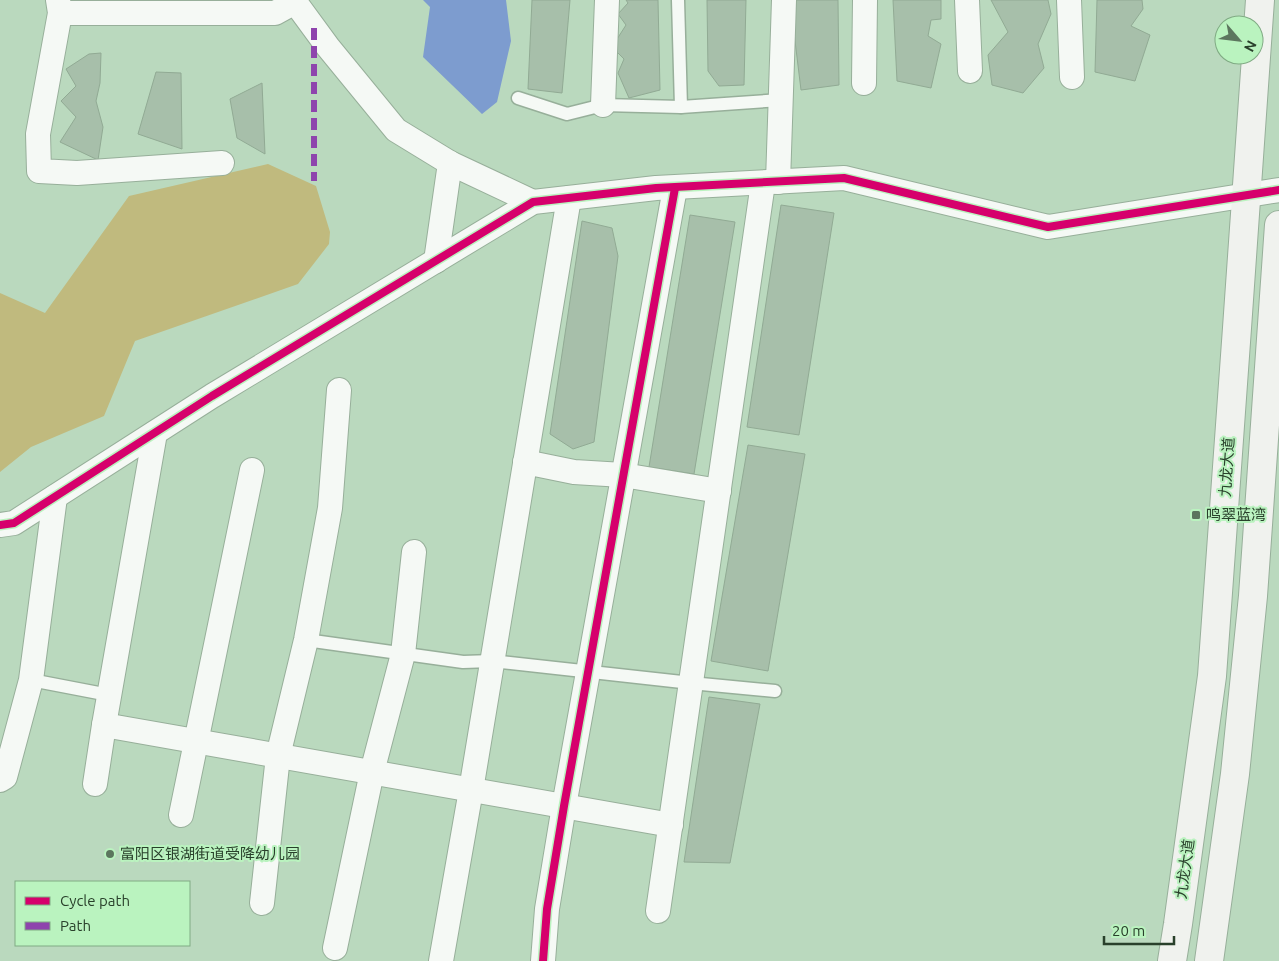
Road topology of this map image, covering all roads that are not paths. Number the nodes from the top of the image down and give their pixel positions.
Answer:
1 (607, 0) edge
2 (678, 0) edge
3 (784, 0) edge
4 (865, 0) edge
5 (967, 0) edge
6 (1069, 0) edge
7 (1260, 0) edge
8 (295, 1) edge
9 (59, 6) edge
10 (970, 71) dead end
11 (1072, 77) dead end
12 (864, 84) dead end
13 (518, 98) dead end
14 (781, 100) junction
15 (604, 105) junction
16 (681, 107) junction
17 (222, 163) dead end
18 (450, 163) junction
19 (770, 182) junction
20 (675, 188) junction
21 (1279, 190) edge
22 (1246, 195) junction
23 (570, 198) junction
24 (532, 202) junction
25 (1279, 225) edge
26 (436, 261) junction
27 (339, 390) dead end
28 (155, 433) junction
29 (525, 462) junction
30 (252, 470) dead end
31 (623, 475) junction
32 (719, 491) junction
33 (55, 497) junction
34 (0, 526) edge
35 (414, 552) dead end
36 (306, 640) junction
37 (403, 654) junction
38 (492, 660) junction
39 (588, 671) junction
40 (30, 680) junction
41 (691, 683) junction
42 (775, 691) dead end
43 (109, 695) junction
44 (104, 725) junction
45 (195, 741) junction
46 (278, 756) junction
47 (372, 772) junction
48 (0, 780) edge
49 (96, 784) dead end
50 (471, 790) junction
51 (564, 806) junction
52 (181, 815) dead end
53 (671, 825) junction
54 (262, 903) dead end
55 (658, 911) dead end
56 (335, 948) dead end
57 (441, 961) edge
58 (543, 961) edge
59 (1172, 961) edge
60 (1209, 961) edge

1 - 15 street
2 - 16 lane
3 - 14 street
4 - 12 street
5 - 10 street
6 - 11 street
7 - 22 main road, 九龙大道
8 - 9 street
8 - 18 street
9 - 17 street
13 - 15 lane
14 - 16 lane
14 - 19 street
15 - 16 lane
18 - 24 street
18 - 26 street
19 - 20 street
19 - 22 street
19 - 32 street
20 - 23 street
20 - 31 street
21 - 22 street
22 - 59 main road, 九龙大道
23 - 24 street
23 - 29 street
24 - 26 street
25 - 60 main road
26 - 28 street
27 - 36 street
28 - 33 street
28 - 43 street
29 - 31 street
29 - 38 street
30 - 45 street
31 - 32 street
31 - 39 street
32 - 41 street
33 - 34 street
33 - 40 street
35 - 37 street
36 - 37 lane
36 - 46 street
37 - 38 lane
37 - 47 street
38 - 39 lane
38 - 50 street
39 - 41 lane
39 - 51 street
40 - 43 lane
40 - 48 street
41 - 42 lane
41 - 53 street
43 - 44 street
44 - 45 street
44 - 49 street
45 - 46 street
45 - 52 street
46 - 47 street
46 - 54 street
47 - 50 street
47 - 56 street
50 - 51 street
50 - 57 street
51 - 53 street
51 - 58 street
53 - 55 street

